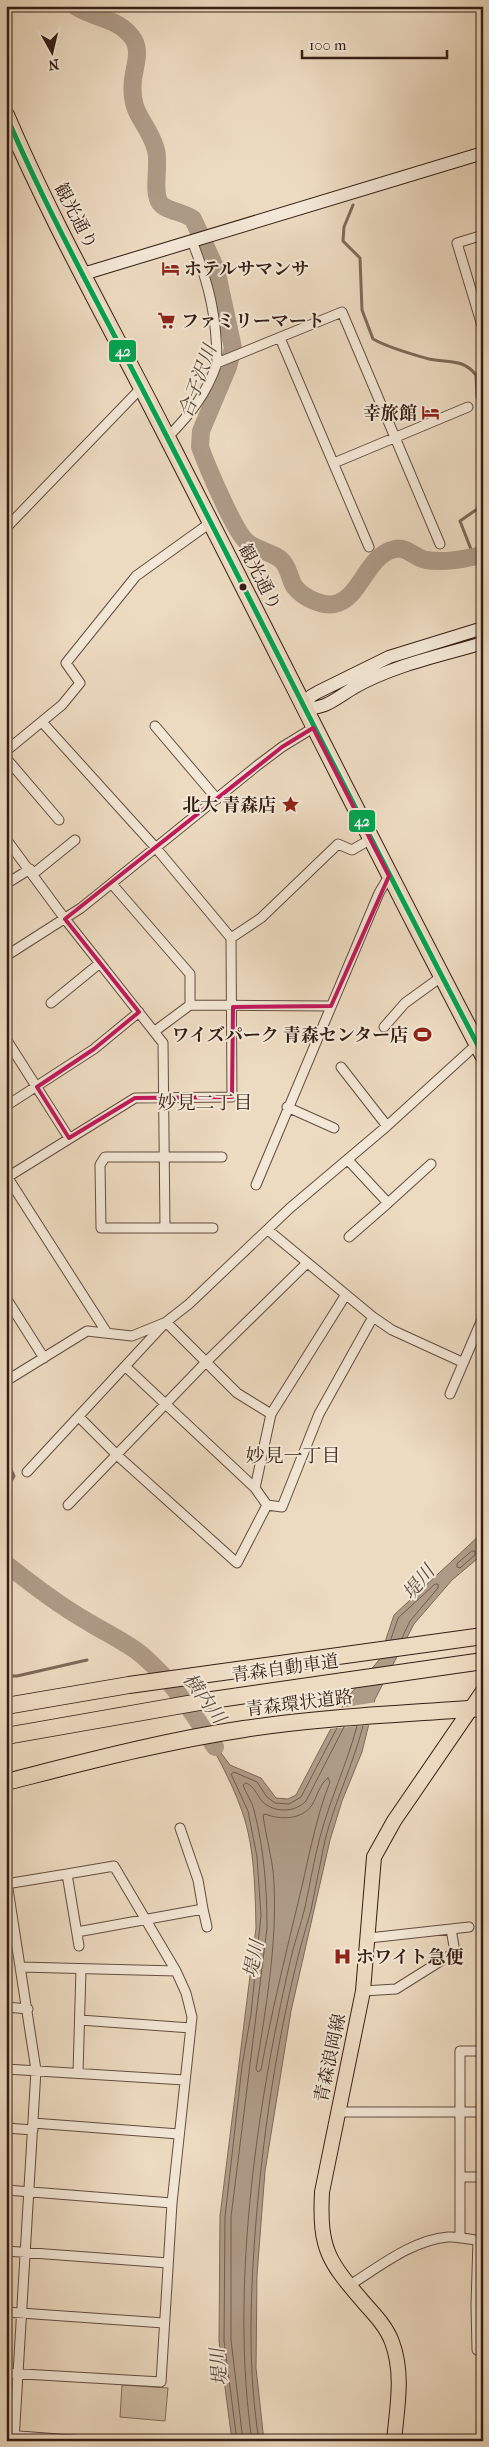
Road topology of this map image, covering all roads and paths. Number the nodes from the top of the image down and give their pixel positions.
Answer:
1 (6, 115) edge
2 (483, 153) edge
3 (483, 235) edge
4 (194, 241) junction
5 (84, 274) junction
6 (483, 329) edge
7 (280, 338) junction
8 (222, 361) junction
9 (142, 387) junction
10 (468, 407) dead end
11 (168, 437) junction
12 (395, 438) junction
13 (334, 463) junction
14 (210, 522) junction
15 (6, 528) edge
16 (440, 544) dead end
17 (369, 547) dead end
18 (483, 628) edge
19 (483, 643) edge
20 (303, 708) junction
21 (42, 722) junction
22 (155, 726) dead end
23 (313, 728) junction
24 (6, 751) edge
25 (6, 758) edge
26 (217, 799) junction
27 (59, 820) dead end
28 (6, 839) edge
29 (75, 840) dead end
30 (371, 840) junction
31 (156, 848) junction
32 (31, 872) junction
33 (389, 876) junction
34 (6, 884) edge
35 (112, 884) junction
36 (65, 919) junction
37 (231, 938) junction
38 (6, 956) edge
39 (100, 963) junction
40 (441, 977) junction
41 (51, 1004) dead end
42 (190, 1005) junction
43 (331, 1006) junction
44 (233, 1007) junction
45 (139, 1012) junction
46 (384, 1027) dead end
47 (155, 1031) junction
48 (6, 1039) edge
49 (480, 1050) edge
50 (341, 1067) dead end
51 (37, 1087) junction
52 (164, 1097) junction
53 (6, 1106) edge
54 (287, 1107) junction
55 (387, 1126) junction
56 (334, 1128) dead end
57 (69, 1138) junction
58 (222, 1157) dead end
59 (165, 1158) junction
60 (348, 1160) junction
61 (431, 1164) dead end
62 (7, 1177) edge
63 (256, 1185) dead end
64 (388, 1203) junction
65 (165, 1227) junction
66 (213, 1228) dead end
67 (268, 1230) junction
68 (349, 1237) dead end
69 (307, 1263) junction
70 (345, 1296) junction
71 (6, 1298) edge
72 (373, 1317) junction
73 (483, 1317) edge
74 (166, 1322) junction
75 (107, 1333) junction
76 (44, 1358) junction
77 (206, 1362) junction
78 (462, 1362) junction
79 (126, 1367) junction
80 (6, 1380) edge
81 (450, 1394) dead end
82 (166, 1405) junction
83 (271, 1414) junction
84 (79, 1417) junction
85 (118, 1456) junction
86 (27, 1472) dead end
87 (255, 1488) junction
88 (68, 1505) dead end
89 (267, 1505) junction
90 (483, 1636) edge
91 (483, 1661) edge
92 (483, 1691) edge
93 (6, 1706) edge
94 (476, 1708) edge
95 (6, 1736) edge
96 (6, 1782) edge
97 (180, 1828) dead end
98 (67, 1874) junction
99 (7, 1881) edge
100 (203, 1909) junction
101 (146, 1919) junction
102 (207, 1927) dead end
103 (469, 1927) dead end
104 (451, 1929) junction
105 (77, 1932) junction
106 (369, 1938) junction
107 (79, 1946) dead end
108 (20, 1967) junction
109 (81, 1969) junction
110 (176, 1971) junction
111 (363, 1991) junction
112 (6, 2007) edge
113 (28, 2009) junction
114 (80, 2020) junction
115 (191, 2028) junction
116 (483, 2051) edge
117 (6, 2069) edge
118 (36, 2070) junction
119 (78, 2073) junction
120 (184, 2080) junction
121 (338, 2112) junction
122 (461, 2112) junction
123 (483, 2112) edge
124 (33, 2127) junction
125 (6, 2128) edge
126 (179, 2134) junction
127 (461, 2177) junction
128 (483, 2177) edge
129 (6, 2190) edge
130 (29, 2191) junction
131 (172, 2203) junction
132 (460, 2238) junction
133 (480, 2241) edge
134 (6, 2251) edge
135 (26, 2253) junction
136 (168, 2263) junction
137 (350, 2285) junction
138 (479, 2304) edge
139 (6, 2312) edge
140 (22, 2313) junction
141 (164, 2323) junction
142 (477, 2350) dead end
143 (6, 2373) edge
144 (18, 2374) junction
145 (12, 2437) edge
146 (85, 2441) edge
147 (394, 2441) edge

1 - 5 highway, 観光通り
2 - 4 street
3 - 6 street
4 - 5 street
4 - 8 street
5 - 9 highway, 観光通り
7 - 8 street
7 - 12 street
7 - 13 street
8 - 11 street
9 - 11 highway, 観光通り
9 - 15 street
10 - 12 street
11 - 14 highway, 観光通り
12 - 13 street
12 - 16 street
13 - 17 street
14 - 20 highway, 観光通り
14 - 21 street
18 - 20 street
19 - 20 street
20 - 23 highway, 観光通り
21 - 24 street
21 - 31 street
22 - 26 street
23 - 26 street
23 - 30 highway, 観光通り
25 - 27 street
26 - 31 street
28 - 32 street
29 - 32 street
30 - 33 highway, 観光通り
30 - 37 street
31 - 35 street
31 - 37 street
32 - 34 street
32 - 36 street
33 - 40 highway, 観光通り
33 - 43 street
35 - 36 street
35 - 42 street
36 - 38 street
36 - 39 street
37 - 44 street
39 - 41 street
39 - 45 street
40 - 46 street
40 - 49 highway, 観光通り
42 - 44 street
42 - 47 street
43 - 44 street
43 - 54 street
44 - 52 street
45 - 47 street
45 - 51 street
47 - 52 street
48 - 51 street
49 - 55 street
50 - 55 street
51 - 53 street
51 - 57 street
52 - 57 street
52 - 59 street
54 - 56 street
54 - 63 street
55 - 60 street
57 - 62 street
58 - 59 street
59 - 65 street
59 - 65 street
60 - 64 street
60 - 67 street
61 - 64 street
62 - 75 street
64 - 68 street
65 - 66 street
67 - 69 street
67 - 74 street
69 - 70 street
69 - 77 street
70 - 72 street
70 - 83 street
71 - 76 street
72 - 78 street
72 - 89 street
73 - 78 street
74 - 75 street
74 - 77 street
74 - 79 street
75 - 76 street
76 - 80 street
77 - 82 street
77 - 83 street
78 - 81 street
79 - 82 street
79 - 84 street
82 - 85 street
82 - 87 street
83 - 87 street
84 - 85 street
84 - 86 street
85 - 88 street
85 - 89 street
87 - 89 street
90 - 93 highway
91 - 95 highway, 青森自動車道
92 - 94 main road, 青森浪岡線
94 - 96 highway, 青森環状道路
94 - 106 main road, 青森浪岡線
97 - 100 street
98 - 99 street
98 - 101 street
98 - 105 street
99 - 108 street
100 - 101 street
100 - 102 street
101 - 105 street
101 - 110 street
103 - 104 street
104 - 106 street
104 - 111 street
105 - 107 street
106 - 111 main road, 青森浪岡線
108 - 109 street
108 - 113 street
109 - 110 street
109 - 114 street
110 - 115 street
111 - 121 main road, 青森浪岡線
112 - 113 street
113 - 118 street
114 - 115 street
114 - 119 street
115 - 120 street
116 - 122 street
117 - 118 street
118 - 119 street
118 - 124 street
119 - 120 street
120 - 126 street
121 - 122 street
121 - 137 main road, 青森浪岡線
122 - 123 street
122 - 127 street
124 - 125 street
124 - 126 street
124 - 130 street
126 - 131 street
127 - 128 street
127 - 132 street
129 - 130 street
130 - 131 street
130 - 135 street
131 - 136 street
132 - 133 street
132 - 137 street
133 - 138 street
134 - 135 street
135 - 136 street
135 - 140 street
136 - 141 street
137 - 147 main road, 青森浪岡線
138 - 142 street
139 - 140 street
140 - 141 street
140 - 144 street
141 - 144 street
143 - 144 street
144 - 145 street
145 - 146 street

